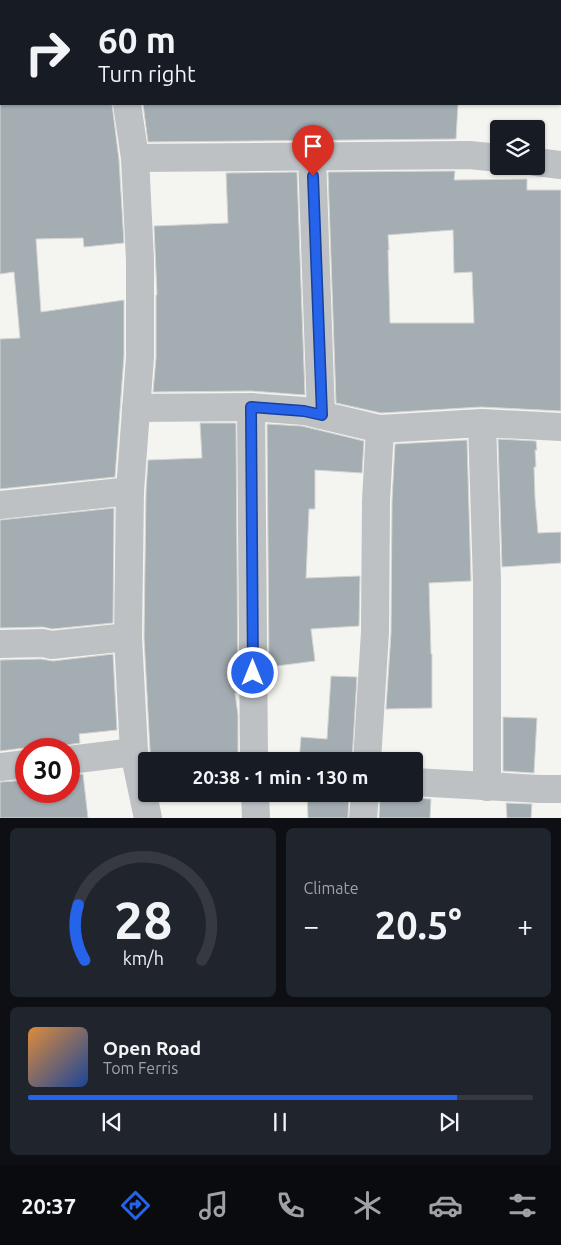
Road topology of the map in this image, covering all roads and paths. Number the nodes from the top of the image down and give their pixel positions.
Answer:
1 (127, 105) edge
2 (312, 156) junction
3 (490, 157) edge
4 (134, 158) junction
5 (545, 163) edge
6 (561, 165) edge
7 (251, 407) junction
8 (136, 408) junction
9 (322, 415) junction
10 (482, 423) junction
11 (561, 427) edge
12 (380, 429) junction
13 (130, 490) junction
14 (0, 505) edge
15 (128, 637) junction
16 (0, 644) edge
17 (134, 752) junction
18 (254, 752) edge
19 (368, 752) edge
20 (80, 759) edge
21 (15, 765) edge
22 (0, 767) edge
23 (423, 783) edge
24 (486, 787) junction
25 (561, 789) edge
26 (255, 802) edge
27 (364, 802) edge
28 (148, 818) edge
29 (256, 818) edge
30 (363, 818) edge

1 - 4 street
2 - 3 street
2 - 4 street
2 - 9 street
4 - 8 street
5 - 6 street
7 - 8 street
7 - 9 street
7 - 18 street
8 - 13 street
9 - 12 street
10 - 11 street
10 - 12 street
10 - 24 street
12 - 19 street
13 - 14 street
13 - 15 street
15 - 16 street
15 - 17 street
17 - 20 street
17 - 28 street
21 - 22 street
23 - 24 street
24 - 25 street
26 - 29 street
27 - 30 street

